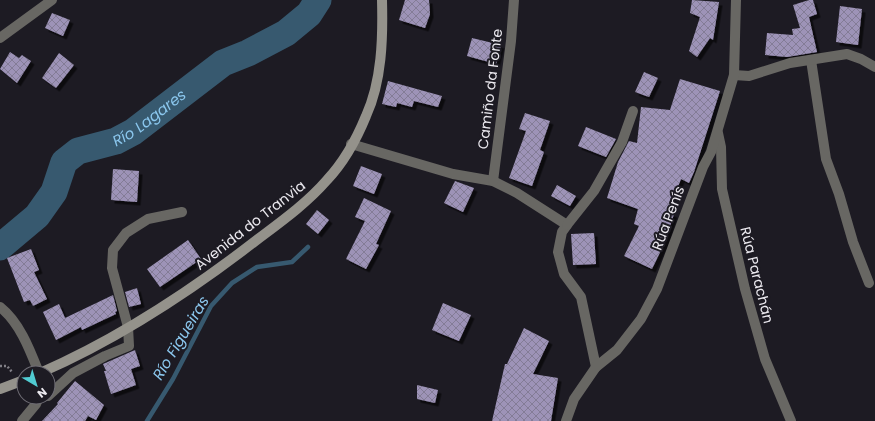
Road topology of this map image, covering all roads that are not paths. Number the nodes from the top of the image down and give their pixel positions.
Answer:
1 (52, 0) edge
2 (382, 0) edge
3 (514, 0) edge
4 (736, 0) edge
5 (0, 38) edge
6 (811, 60) junction
7 (875, 67) edge
8 (734, 75) junction
9 (633, 111) dead end
10 (718, 131) junction
11 (351, 144) junction
12 (493, 181) junction
13 (182, 212) dead end
14 (567, 225) junction
15 (869, 284) dead end
16 (0, 307) edge
17 (128, 327) junction
18 (36, 365) edge
19 (56, 365) edge
20 (596, 367) junction
21 (16, 381) edge
22 (56, 388) edge
23 (0, 390) edge
24 (33, 405) edge
25 (22, 421) edge
26 (566, 421) edge
27 (791, 421) edge

1 - 5 street
2 - 11 main road, Avenida do Tranvia
3 - 12 street, Camiño da Fonte
4 - 8 street, Rúa Penís
6 - 7 street
6 - 8 street
6 - 15 street
8 - 10 street, Rúa Penís
9 - 14 street
10 - 20 street, Rúa Penís
10 - 27 street, Rúa Parachán
11 - 12 street
11 - 17 main road, Avenida do Tranvia
12 - 14 street
13 - 17 street
14 - 20 street
16 - 18 street
17 - 19 main road, Avenida do Tranvia
17 - 22 street
20 - 26 street, Rúa Penís
21 - 23 main road
24 - 25 street

